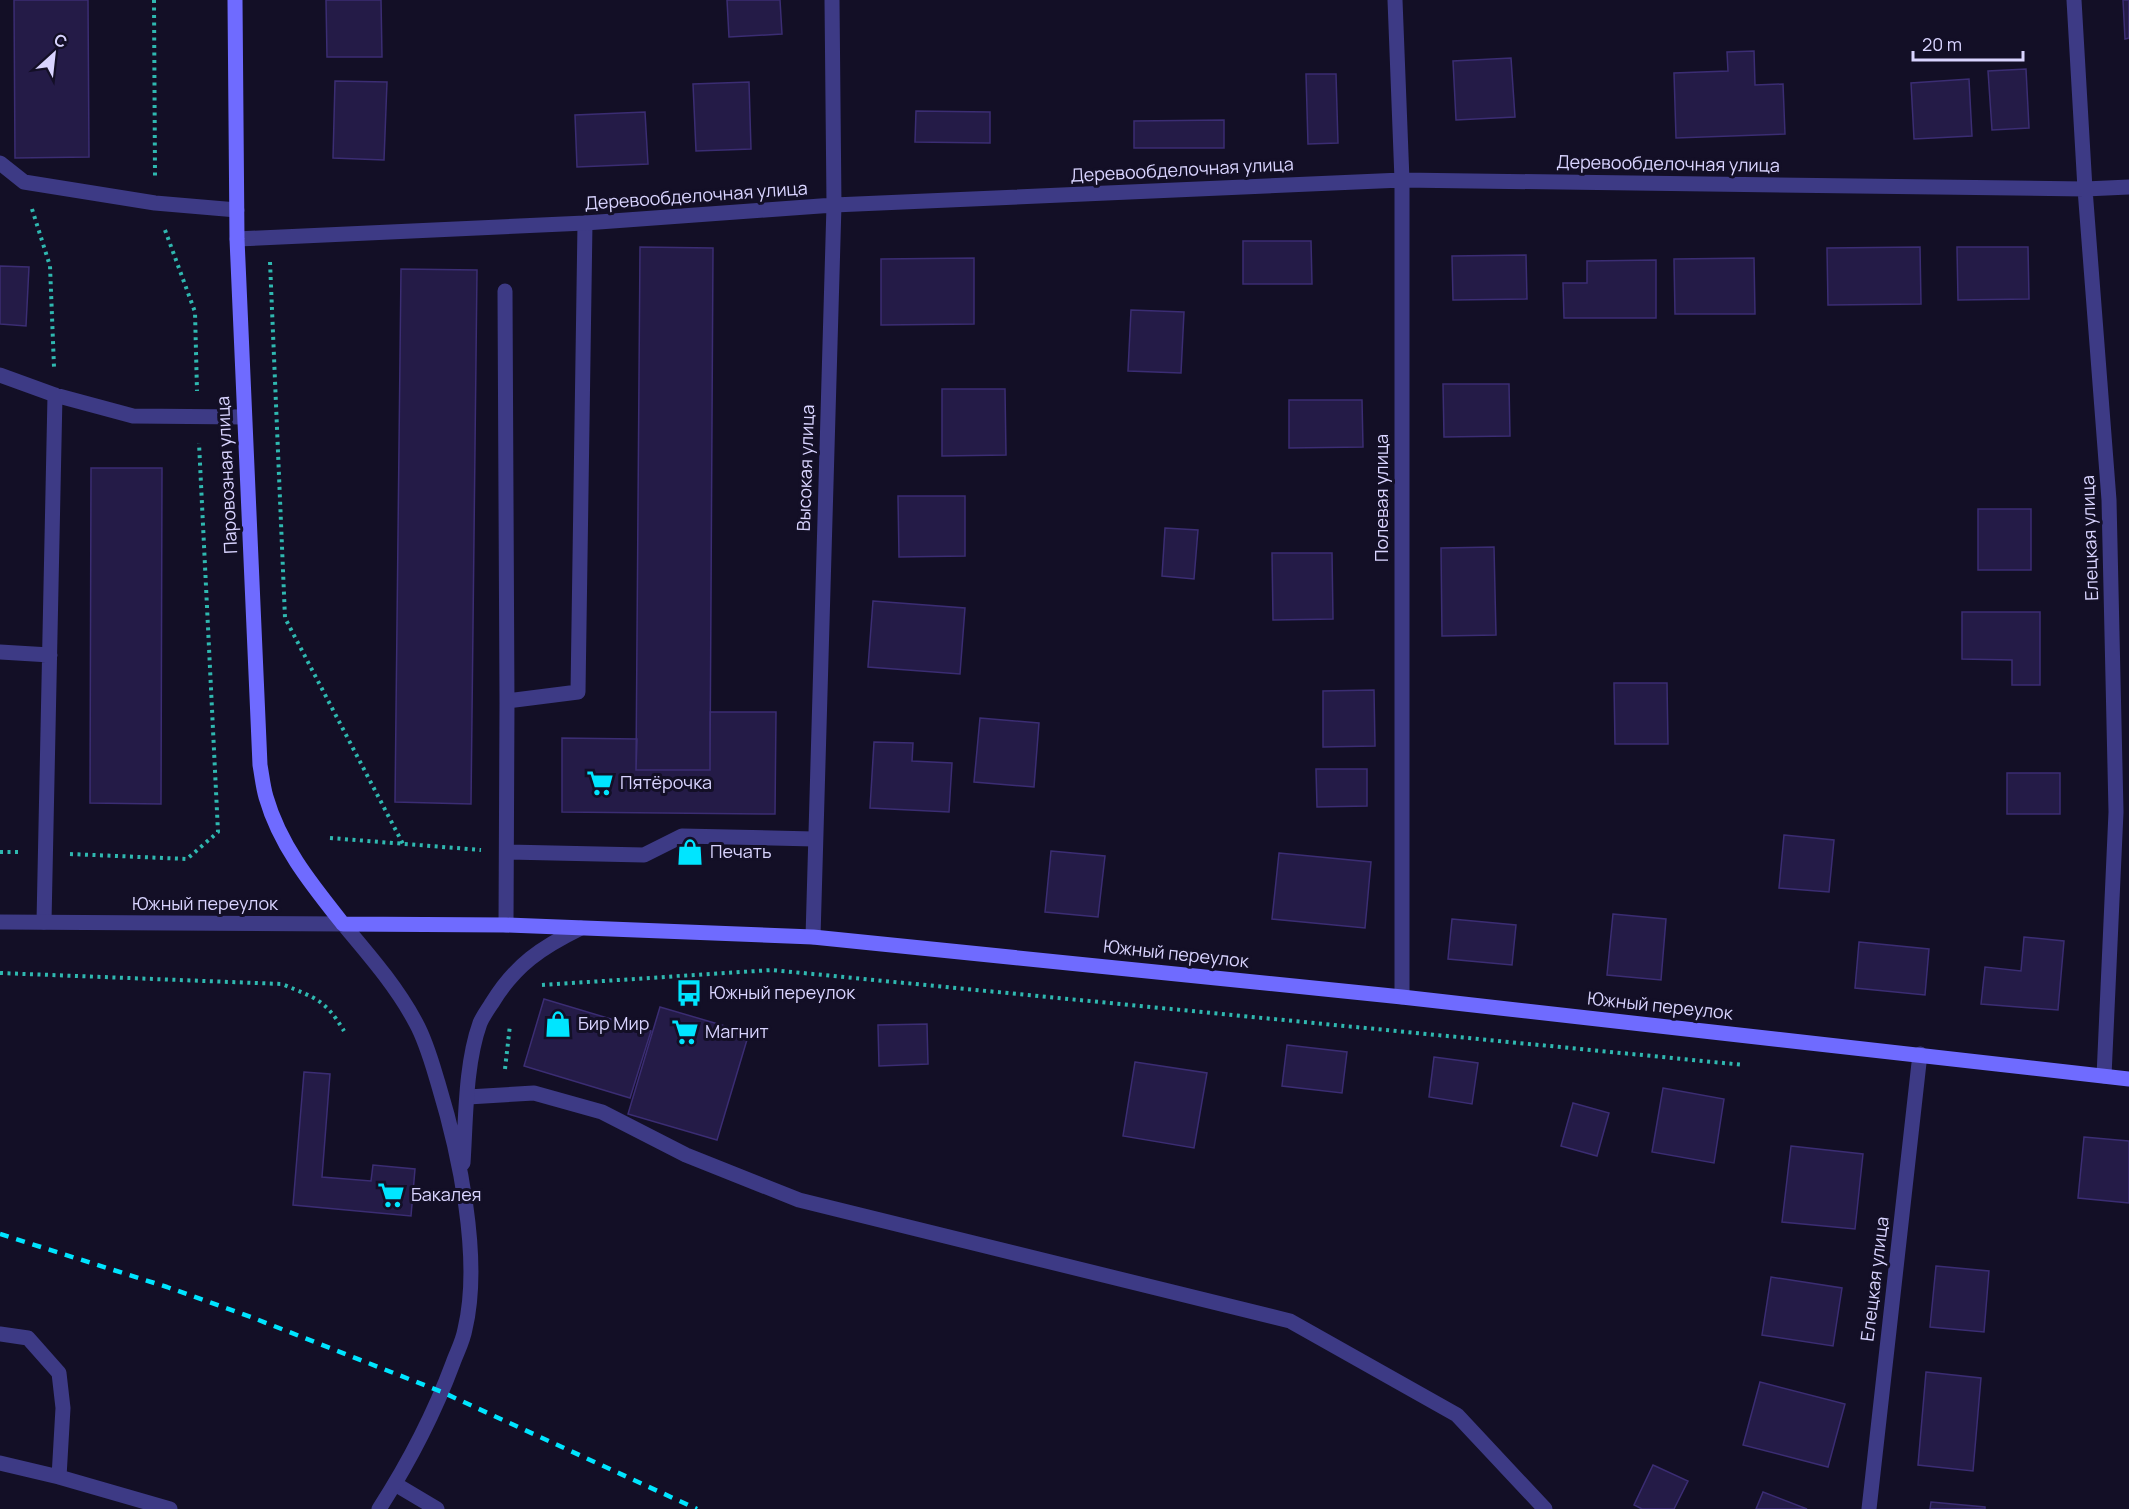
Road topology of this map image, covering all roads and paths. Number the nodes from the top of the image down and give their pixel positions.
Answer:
1 (235, 0) edge
2 (832, 0) edge
3 (1395, 0) edge
4 (2074, 0) edge
5 (0, 163) edge
6 (1402, 180) junction
7 (24, 182) junction
8 (2129, 188) edge
9 (2085, 189) junction
10 (834, 205) junction
11 (237, 210) junction
12 (585, 223) junction
13 (269, 239) junction
14 (237, 240) junction
15 (505, 291) dead end
16 (0, 375) edge
17 (55, 395) junction
18 (244, 417) junction
19 (0, 652) edge
20 (50, 655) junction
21 (507, 705) junction
22 (218, 832) dead end
23 (330, 838) dead end
24 (814, 839) junction
25 (403, 844) junction
26 (0, 852) edge
27 (45, 852) junction
28 (507, 852) junction
29 (0, 922) edge
30 (44, 922) junction
31 (344, 924) junction
32 (506, 925) junction
33 (581, 928) junction
34 (813, 937) junction
35 (0, 973) edge
36 (532, 986) dead end
37 (1402, 997) junction
38 (511, 1019) dead end
39 (344, 1031) dead end
40 (1920, 1054) junction
41 (1751, 1066) dead end
42 (2104, 1076) junction
43 (2129, 1079) edge
44 (502, 1095) junction
45 (468, 1097) junction
46 (462, 1178) junction
47 (0, 1334) edge
48 (0, 1463) edge
49 (59, 1477) junction
50 (395, 1484) junction
51 (170, 1509) edge
52 (379, 1509) edge
53 (437, 1509) edge
54 (1545, 1509) edge
55 (1869, 1509) edge

1 - 11 main road, Паровозная улица
2 - 10 street, Высокая улица
3 - 6 street, Полевая улица
4 - 9 street, Елецкая улица
5 - 7 street
6 - 9 street, Деревообделочная улица
6 - 10 street, Деревообделочная улица
6 - 37 street, Полевая улица
7 - 11 street
7 - 17 path
8 - 9 street, Деревообделочная улица
9 - 42 street, Елецкая улица
10 - 12 street, Деревообделочная улица
10 - 24 street, Высокая улица
11 - 14 main road, Паровозная улица
12 - 13 street, Деревообделочная улица
12 - 21 street
13 - 14 street, Деревообделочная улица
13 - 25 path
14 - 18 main road, Паровозная улица
15 - 21 street
16 - 17 street
17 - 18 street
17 - 20 street
18 - 31 main road, Паровозная улица
19 - 20 street
20 - 27 street
21 - 28 street
22 - 27 path
23 - 25 path
24 - 28 street
24 - 34 street, Высокая улица
25 - 28 path
26 - 27 path
27 - 30 street
28 - 32 street
29 - 30 street, Южный переулок
30 - 31 street, Южный переулок
31 - 32 main road, Южный переулок
31 - 46 street
32 - 33 main road, Южный переулок
33 - 34 main road, Южный переулок
33 - 45 street
34 - 37 main road, Южный переулок
35 - 39 path
36 - 41 path
37 - 40 main road, Южный переулок
38 - 44 path
40 - 42 main road, Южный переулок
40 - 55 street, Елецкая улица
42 - 43 main road, Южный переулок
44 - 45 street
44 - 54 street
45 - 46 street
46 - 50 street
47 - 49 street
48 - 49 street
49 - 51 street
50 - 52 street
50 - 53 street

